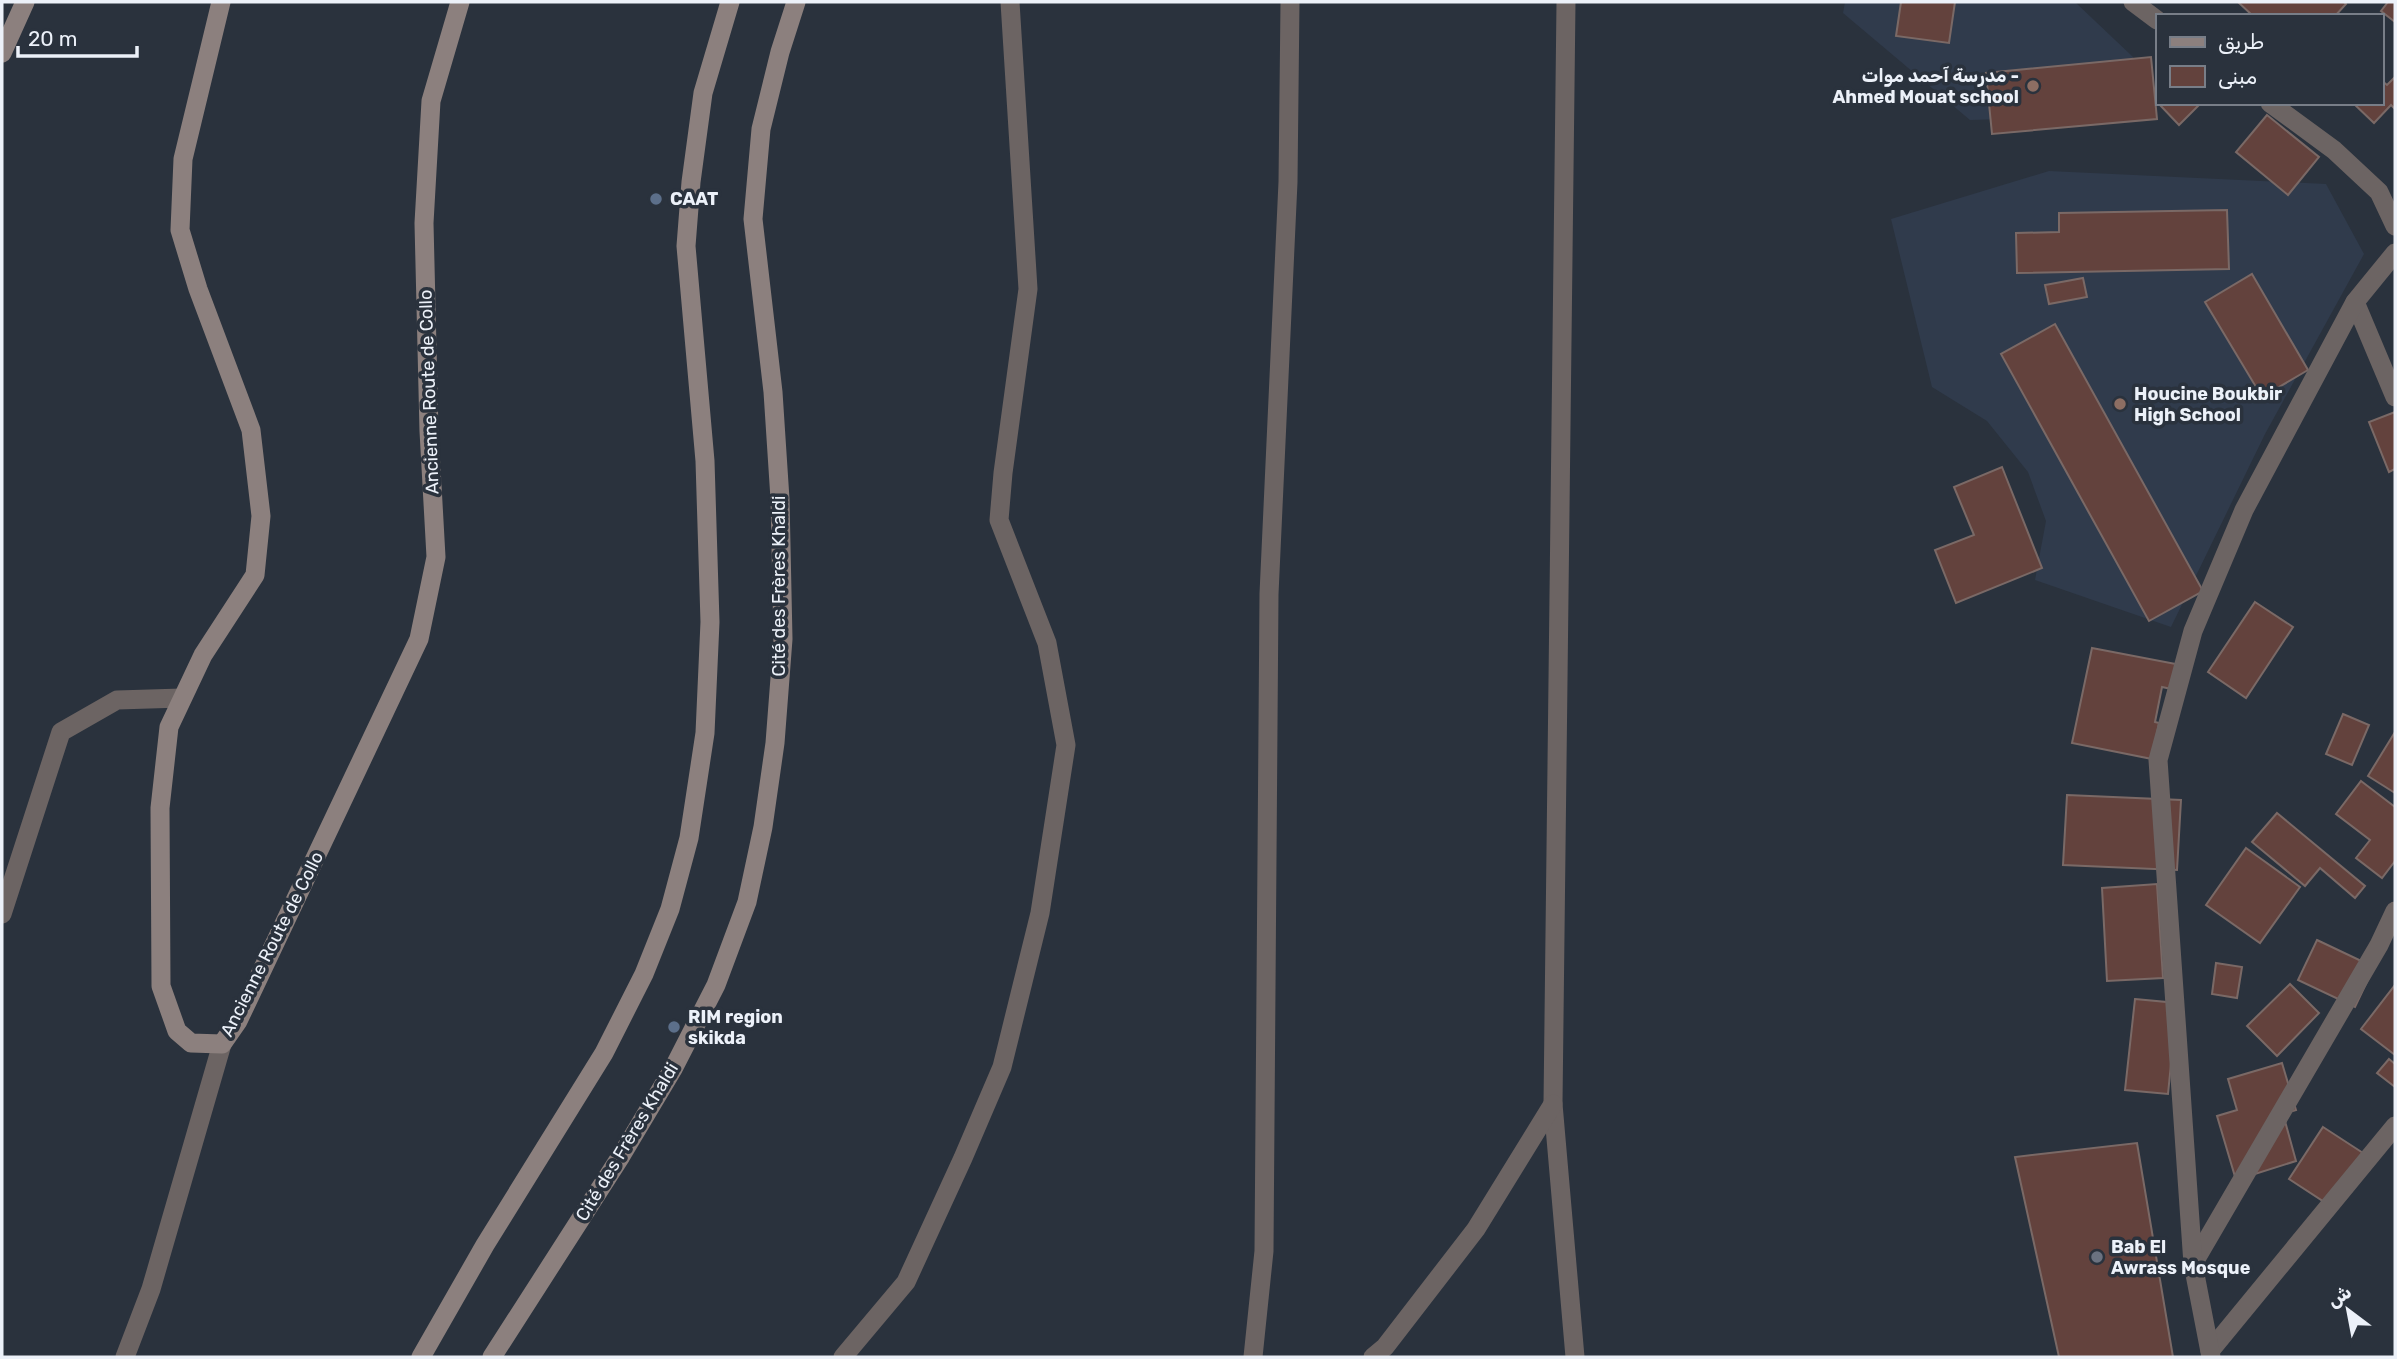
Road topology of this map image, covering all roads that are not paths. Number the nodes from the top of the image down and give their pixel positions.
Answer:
1 (25, 2) edge
2 (220, 2) edge
3 (460, 2) edge
4 (730, 2) edge
5 (796, 2) edge
6 (1010, 2) edge
7 (1290, 2) edge
8 (1566, 2) edge
9 (2133, 2) edge
10 (2156, 19) edge
11 (2, 53) edge
12 (2273, 105) edge
13 (2395, 226) edge
14 (2395, 253) edge
15 (2355, 303) junction
16 (2395, 397) edge
17 (182, 698) junction
18 (2395, 911) edge
19 (2, 914) edge
20 (222, 1044) junction
21 (1553, 1104) junction
22 (2395, 1126) edge
23 (2193, 1264) junction
24 (2211, 1354) edge
25 (125, 1357) edge
26 (421, 1357) edge
27 (492, 1357) edge
28 (843, 1357) edge
29 (1253, 1357) edge
30 (1373, 1357) edge
31 (1575, 1357) edge

1 - 11 main road
2 - 17 main road, Ancienne Route de Collo
3 - 20 main road, Ancienne Route de Collo
4 - 26 main road
5 - 27 main road, Cité des Frères Khaldi
6 - 28 street
7 - 29 street
8 - 21 street
9 - 10 street
12 - 13 street
14 - 15 street
15 - 16 street
15 - 23 street
17 - 19 street
17 - 20 main road, Ancienne Route de Collo
18 - 23 street
20 - 25 street
21 - 30 street
21 - 31 street
22 - 24 street
23 - 24 street

